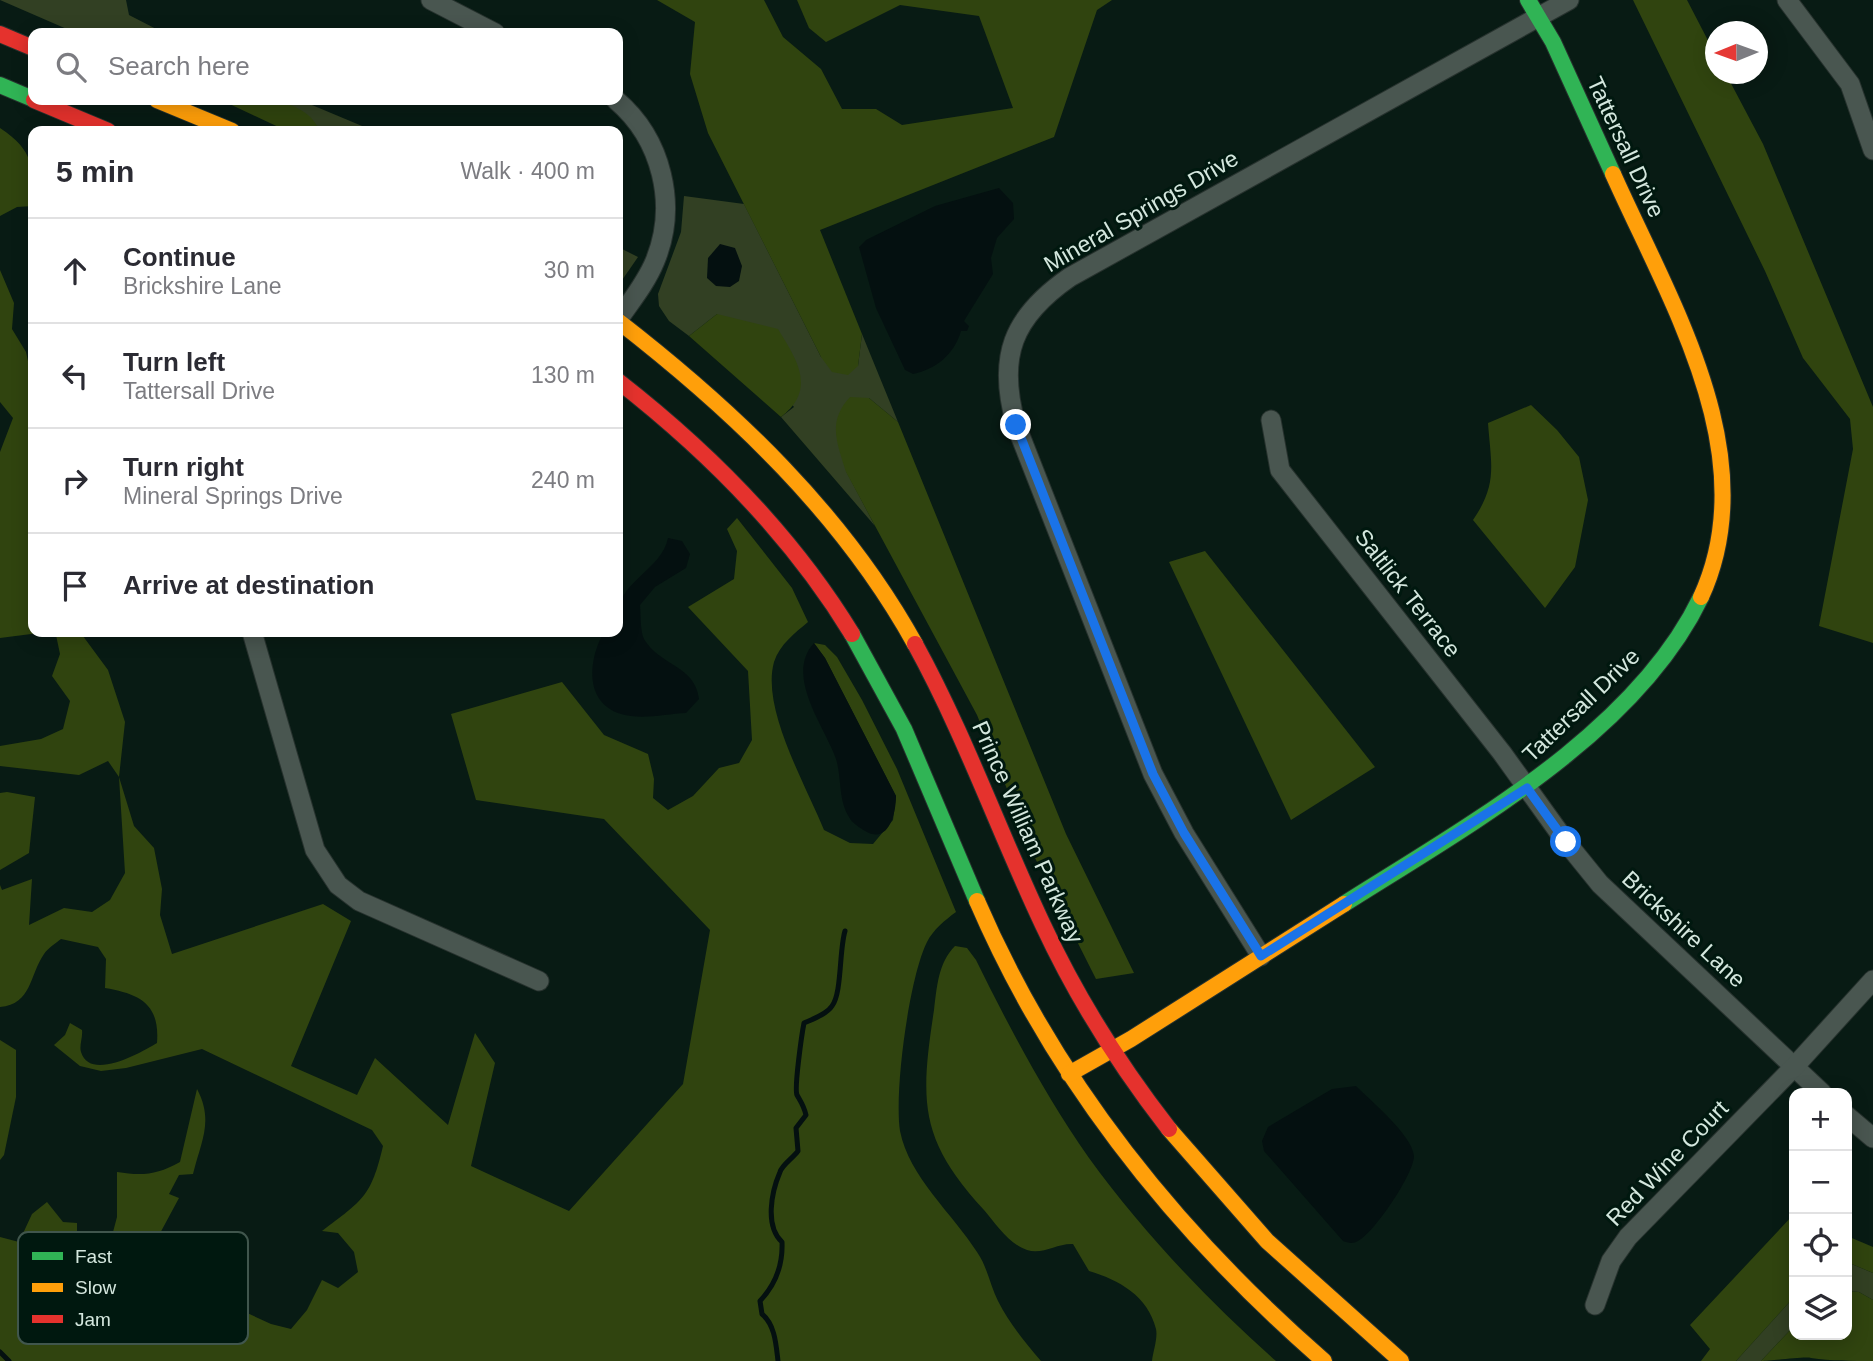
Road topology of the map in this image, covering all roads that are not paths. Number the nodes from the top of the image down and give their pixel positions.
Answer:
1 (431, 0) edge
2 (1528, 0) edge
3 (1569, 0) edge
4 (1787, 0) edge
5 (1539, 17) junction
6 (485, 28) edge
7 (0, 34) edge
8 (28, 46) edge
9 (0, 85) edge
10 (28, 97) edge
11 (46, 105) edge
12 (169, 105) edge
13 (621, 105) edge
14 (96, 126) edge
15 (220, 126) edge
16 (1873, 150) edge
17 (623, 313) edge
18 (623, 325) edge
19 (623, 385) edge
20 (1271, 419) dead end
21 (253, 637) edge
22 (1527, 788) junction
23 (1261, 956) junction
24 (1873, 980) edge
25 (539, 981) dead end
26 (1112, 1049) junction
27 (1794, 1067) junction
28 (1069, 1074) junction
29 (1817, 1088) edge
30 (1852, 1120) edge
31 (1873, 1138) edge
32 (1595, 1305) dead end
33 (1324, 1361) edge
34 (1401, 1361) edge

1 - 6 street
2 - 5 main road, Tattersall Drive
3 - 5 street, Mineral Springs Drive
4 - 16 street
5 - 22 main road, Tattersall Drive
5 - 23 street, Mineral Springs Drive
7 - 8 main road
9 - 10 main road
11 - 14 main road
12 - 15 main road
13 - 17 street
18 - 26 main road, Prince William Parkway
19 - 28 main road
20 - 22 street, Saltlick Terrace
21 - 25 street
22 - 23 main road, Tattersall Drive
22 - 27 street, Brickshire Lane
23 - 26 main road, Tattersall Drive
24 - 27 street, Red Wine Court
26 - 28 main road, Tattersall Drive
26 - 34 main road, Prince William Parkway
27 - 29 street, Brickshire Lane
27 - 32 street, Red Wine Court
28 - 33 main road
30 - 31 street

